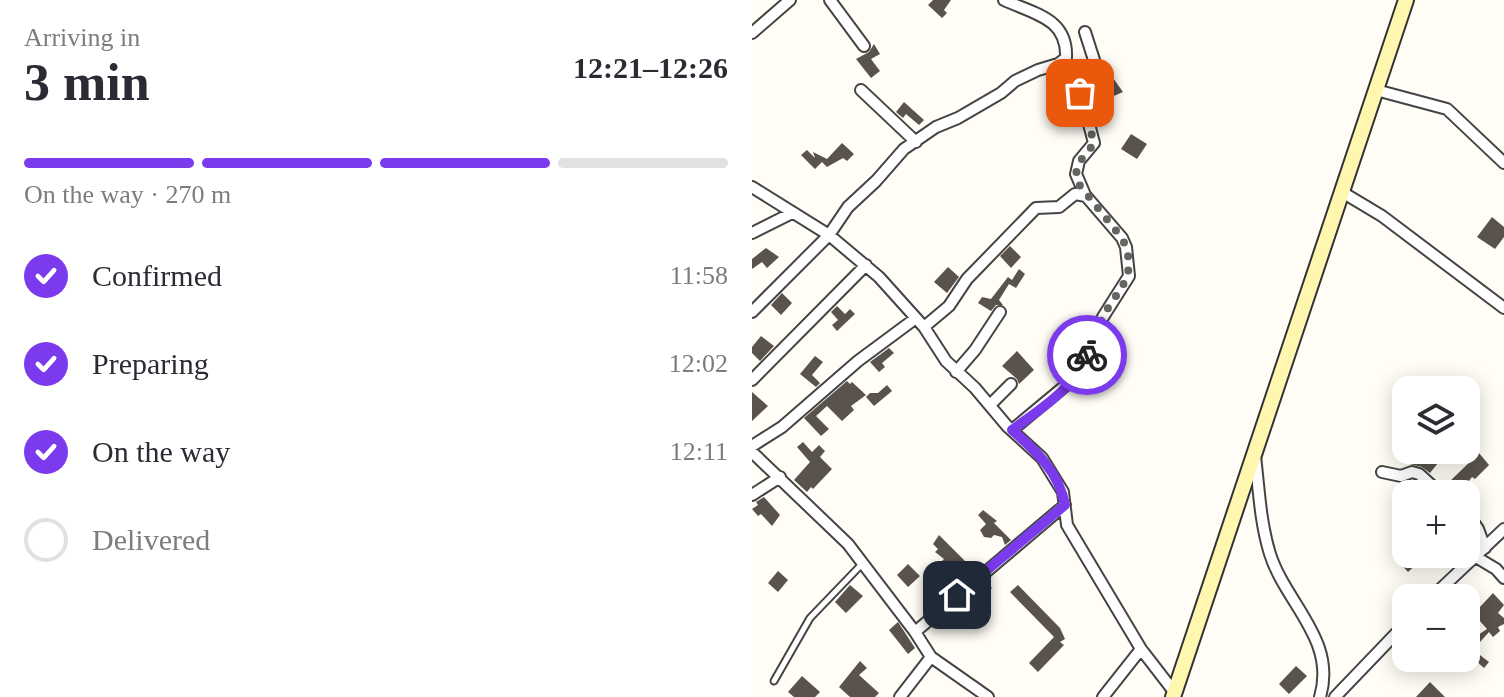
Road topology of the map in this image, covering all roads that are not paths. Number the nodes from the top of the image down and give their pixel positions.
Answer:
1 (790, 0) edge
2 (830, 0) edge
3 (1004, 0) edge
4 (1406, 0) edge
5 (1085, 32) dead end
6 (752, 33) edge
7 (864, 46) dead end
8 (861, 90) dead end
9 (1376, 90) junction
10 (916, 142) junction
11 (1504, 163) edge
12 (752, 187) edge
13 (1342, 192) junction
14 (1086, 196) junction
15 (792, 213) junction
16 (752, 233) edge
17 (829, 235) junction
18 (866, 265) junction
19 (1503, 303) edge
20 (752, 312) edge
21 (1000, 312) dead end
22 (920, 322) junction
23 (956, 372) junction
24 (752, 380) edge
25 (1011, 384) dead end
26 (990, 405) junction
27 (1012, 430) junction
28 (752, 446) edge
29 (752, 452) edge
30 (1254, 454) junction
31 (1382, 472) dead end
32 (780, 477) junction
33 (1426, 480) edge
34 (752, 495) edge
35 (1065, 505) junction
36 (1504, 529) edge
37 (1480, 534) edge
38 (1485, 548) junction
39 (1480, 553) edge
40 (1480, 559) edge
41 (862, 563) junction
42 (1464, 568) edge
43 (1504, 578) edge
44 (1446, 584) edge
45 (915, 632) junction
46 (1392, 638) edge
47 (1141, 649) junction
48 (931, 657) junction
49 (774, 681) dead end
50 (1174, 695) edge
51 (900, 697) edge
52 (988, 697) edge
53 (1103, 697) edge
54 (1320, 697) edge
55 (1335, 697) edge

1 - 6 street
2 - 7 street
3 - 10 street
4 - 9 street
5 - 14 street
8 - 10 street
9 - 11 street
9 - 13 street
10 - 17 street
12 - 15 street
13 - 19 street
13 - 30 street
14 - 22 street
14 - 27 street
15 - 16 street
15 - 17 street
17 - 18 street
17 - 20 street
18 - 22 street
18 - 24 street
21 - 23 street
22 - 23 street
22 - 28 street
23 - 26 street
25 - 26 street
26 - 27 street
27 - 35 street
29 - 32 street
30 - 50 street
30 - 54 street
31 - 33 street
32 - 34 street
32 - 41 street
35 - 45 street
35 - 47 street
36 - 38 street
37 - 38 street
38 - 39 street
40 - 43 street
41 - 45 street
41 - 49 lane
42 - 44 street
45 - 48 street
46 - 55 street
47 - 50 street
47 - 53 street
48 - 51 street
48 - 52 street

